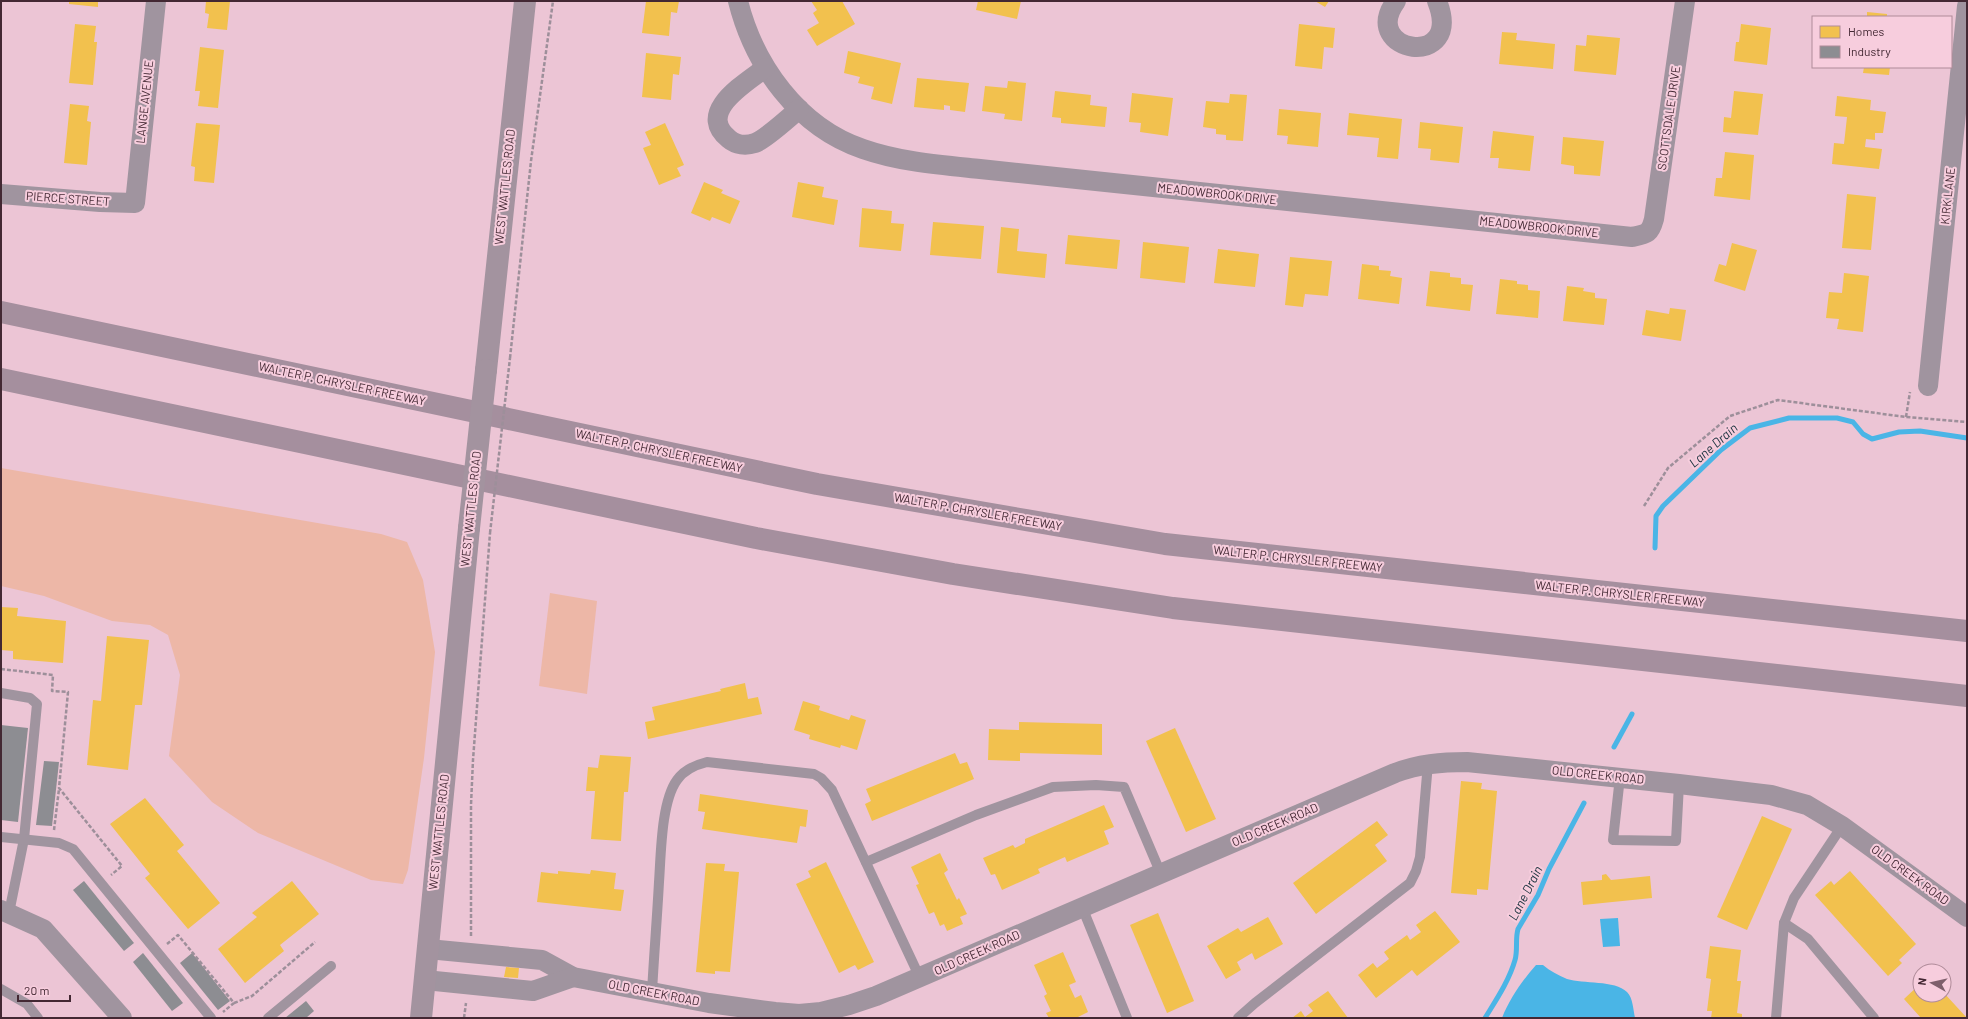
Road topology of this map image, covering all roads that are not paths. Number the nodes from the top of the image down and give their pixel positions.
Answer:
1 (156, 1) edge
2 (525, 1) edge
3 (738, 1) edge
4 (1396, 1) edge
5 (1437, 1) edge
6 (1685, 1) edge
7 (1967, 6) edge
8 (765, 68) junction
9 (799, 109) junction
10 (1, 194) edge
11 (135, 203) joint
12 (1647, 234) joint
13 (1, 312) edge
14 (1, 379) edge
15 (1928, 386) dead end
16 (1967, 631) edge
17 (1, 693) edge
18 (1967, 696) edge
19 (1428, 763) junction
20 (1620, 777) junction
21 (1679, 784) junction
22 (1842, 826) junction
23 (1, 837) edge
24 (24, 839) junction
25 (866, 862) junction
26 (1161, 874) junction
27 (1082, 907) junction
28 (5, 911) edge
29 (1967, 917) edge
30 (1784, 923) junction
31 (428, 949) junction
32 (331, 966) dead end
33 (573, 977) junction
34 (920, 978) junction
35 (425, 980) junction
36 (1, 990) edge
37 (652, 992) junction
38 (215, 1016) edge
39 (38, 1018) edge
40 (122, 1018) edge
41 (268, 1018) edge
42 (421, 1018) edge
43 (1127, 1018) edge
44 (1238, 1018) edge
45 (1776, 1018) edge
46 (1874, 1018) edge

1 - 11 street, LANGE AVENUE
2 - 31 street, WEST WATTLES ROAD, bridge
3 - 8 street, MEADOWBROOK DRIVE
4 - 5 street
6 - 12 street, SCOTTSDALE DRIVE
7 - 15 street, KIRK LANE
8 - 9 street, MEADOWBROOK DRIVE
8 - 9 street
9 - 12 street, MEADOWBROOK DRIVE
10 - 11 street, PIERCE STREET
13 - 16 highway, WALTER P. CHRYSLER FREEWAY
14 - 18 highway
17 - 24 lane
19 - 20 street, OLD CREEK ROAD
19 - 26 street, OLD CREEK ROAD
19 - 44 lane
20 - 21 street, OLD CREEK ROAD
20 - 21 lane
21 - 22 street, OLD CREEK ROAD
22 - 29 street, OLD CREEK ROAD
22 - 30 lane
23 - 24 lane
24 - 28 lane
24 - 38 lane
25 - 26 lane
25 - 34 lane
25 - 37 lane
26 - 27 street, OLD CREEK ROAD
27 - 34 street, OLD CREEK ROAD
27 - 43 lane
28 - 40 street
30 - 45 lane
30 - 46 lane
31 - 33 street, OLD CREEK ROAD
31 - 35 street, WEST WATTLES ROAD
32 - 41 lane
33 - 35 street
33 - 37 street, OLD CREEK ROAD
34 - 37 street, OLD CREEK ROAD
35 - 42 street, WEST WATTLES ROAD
36 - 39 lane

